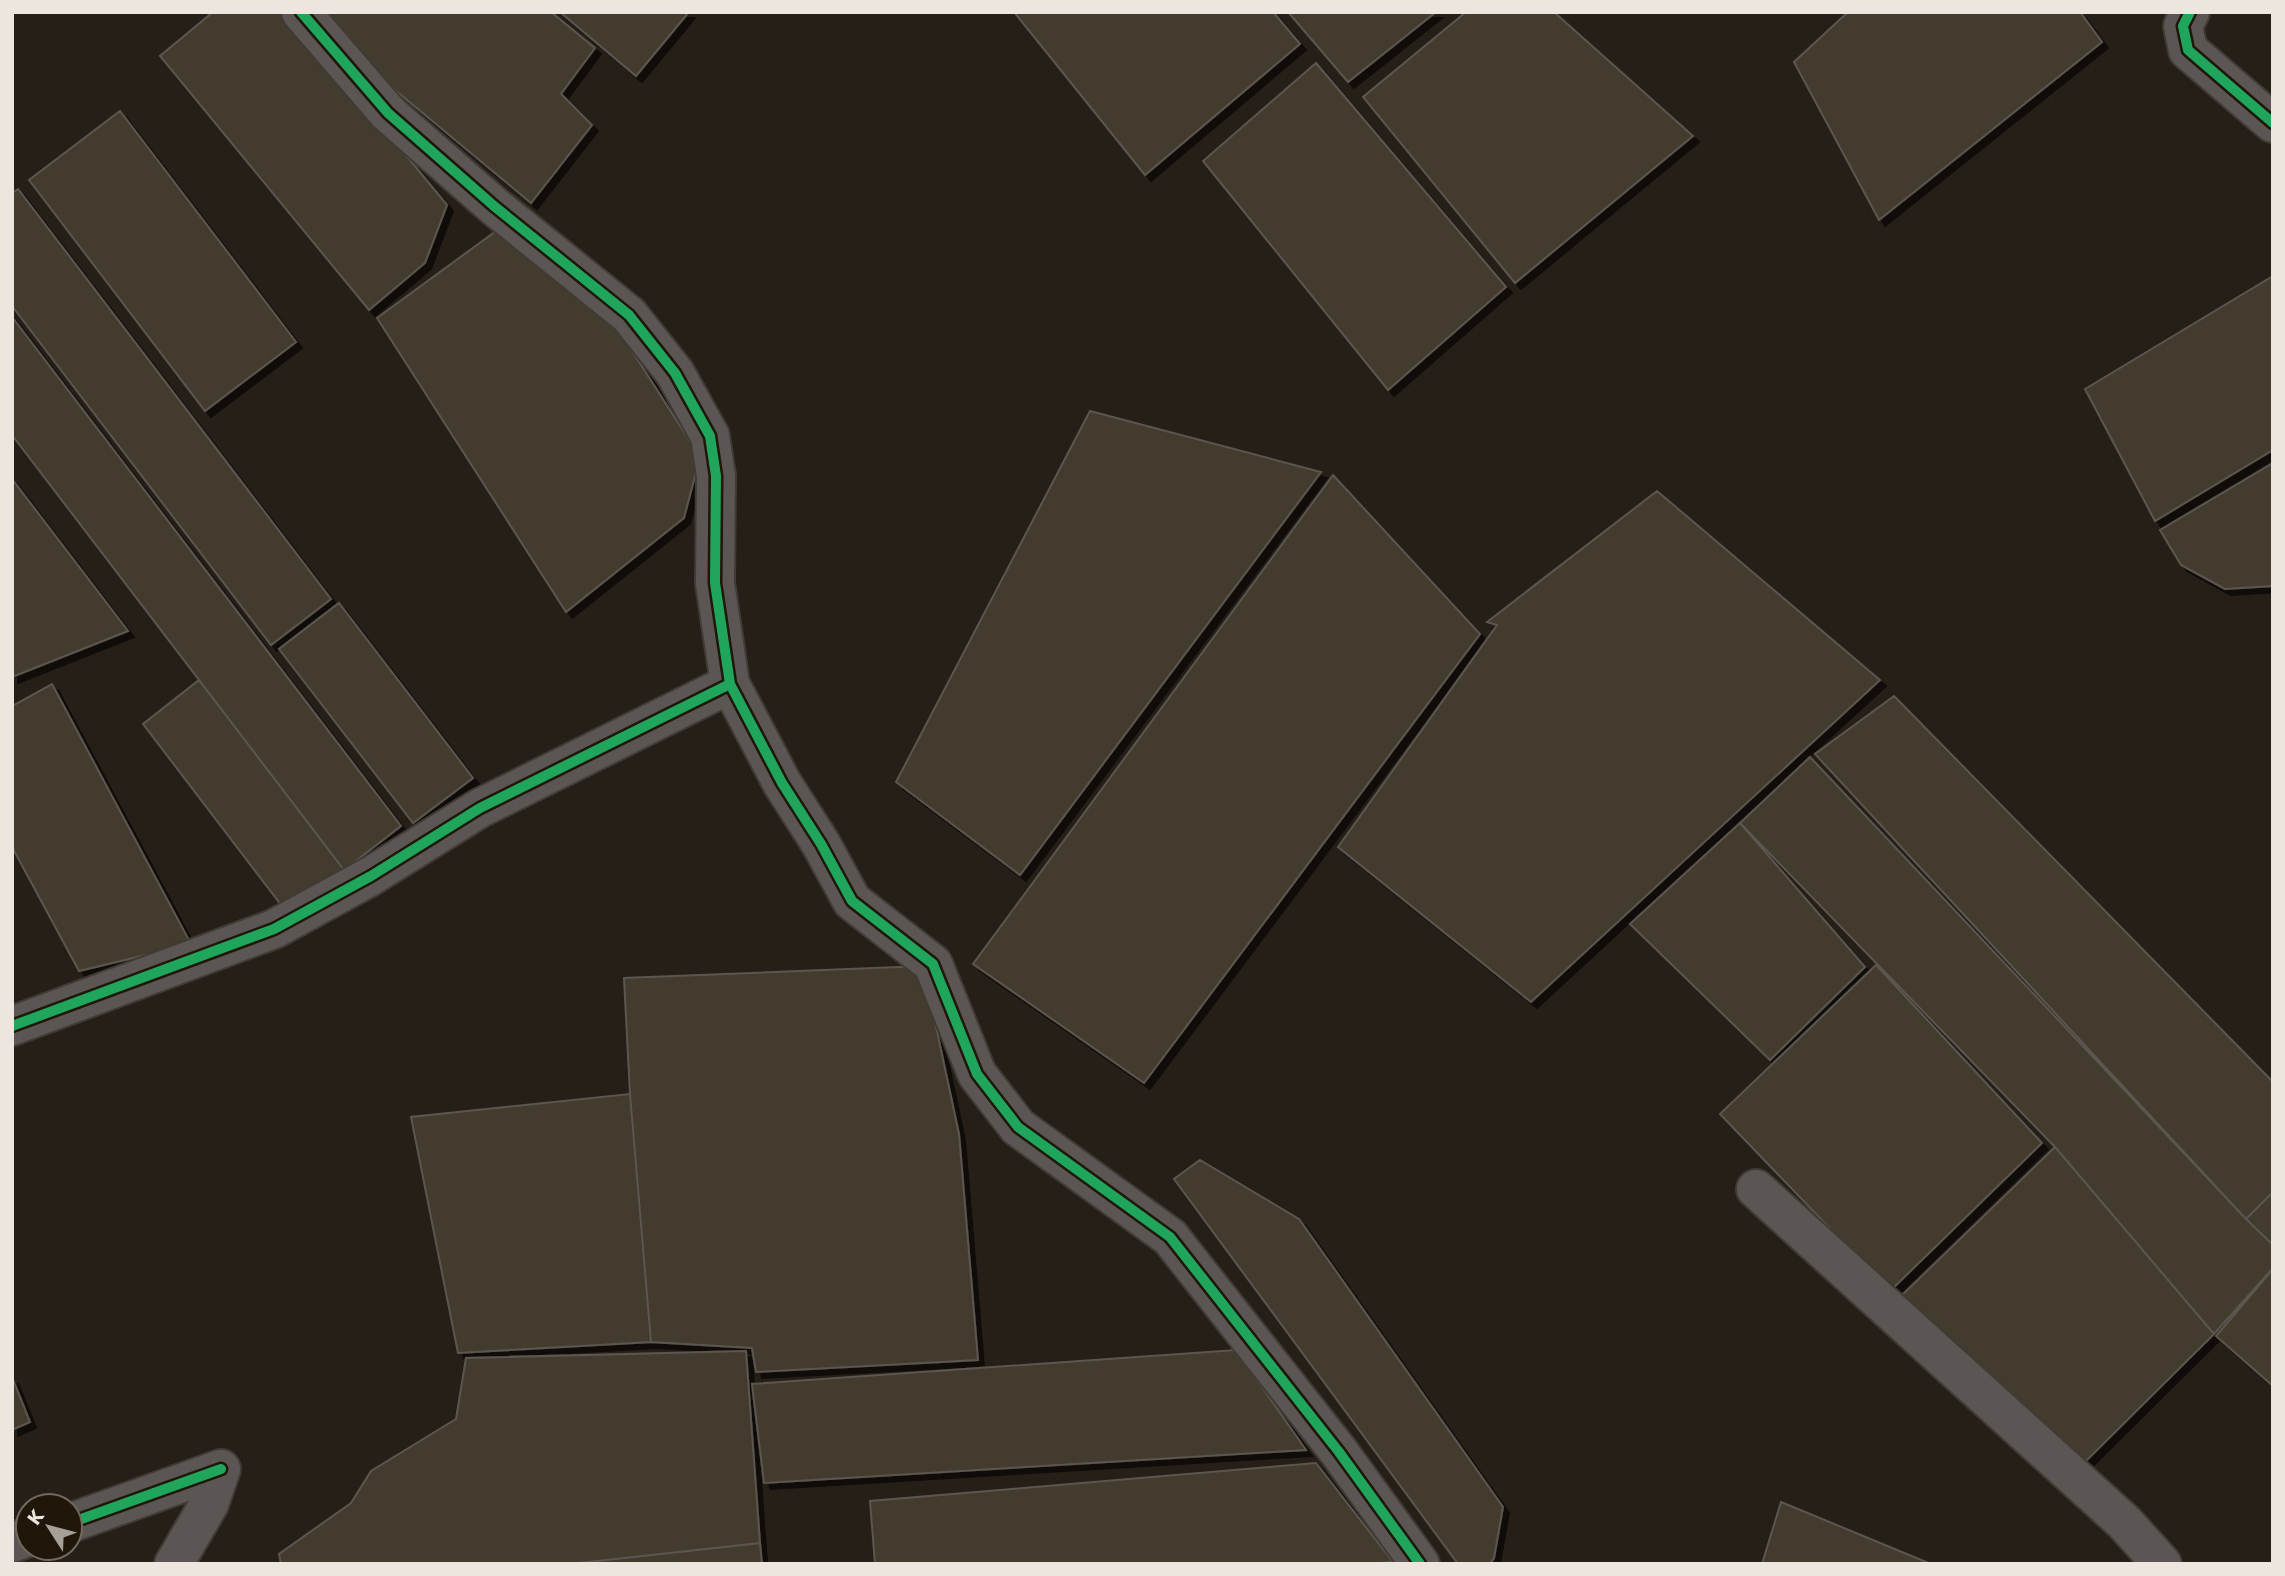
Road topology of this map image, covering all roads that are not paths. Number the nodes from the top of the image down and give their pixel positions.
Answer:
1 (301, 12) edge
2 (2190, 12) edge
3 (2273, 123) edge
4 (730, 684) junction
5 (12, 1026) edge
6 (1756, 1189) dead end
7 (84, 1517) edge
8 (174, 1564) edge
9 (1420, 1564) edge
10 (2162, 1564) edge

1 - 4 street
2 - 3 street
4 - 5 street
4 - 9 street
6 - 10 street
7 - 8 street

